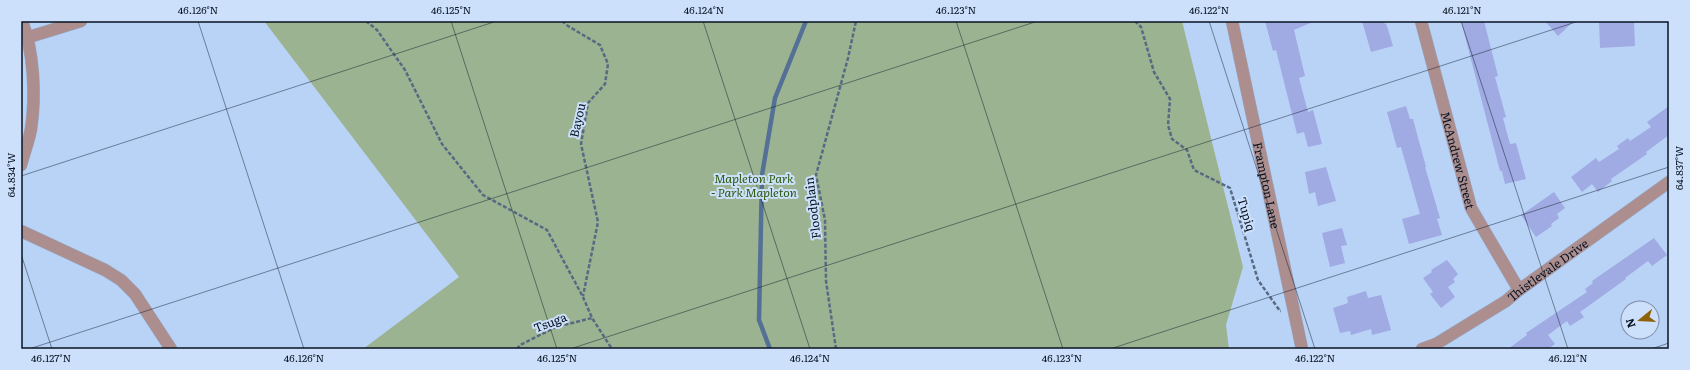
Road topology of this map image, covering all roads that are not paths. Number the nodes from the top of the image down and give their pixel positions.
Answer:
1 (22, 21) edge
2 (81, 21) edge
3 (1232, 21) edge
4 (1422, 21) edge
5 (29, 37) junction
6 (21, 165) edge
7 (1669, 182) edge
8 (21, 231) edge
9 (1518, 290) junction
10 (171, 349) edge
11 (1302, 349) edge
12 (1422, 349) edge

1 - 5 street
2 - 5 street
3 - 11 street, Frampton Lane
4 - 9 street, McAndrew Street
5 - 6 street
7 - 9 street, Thistlevale Drive
8 - 10 street
9 - 12 street, Thistlevale Drive

